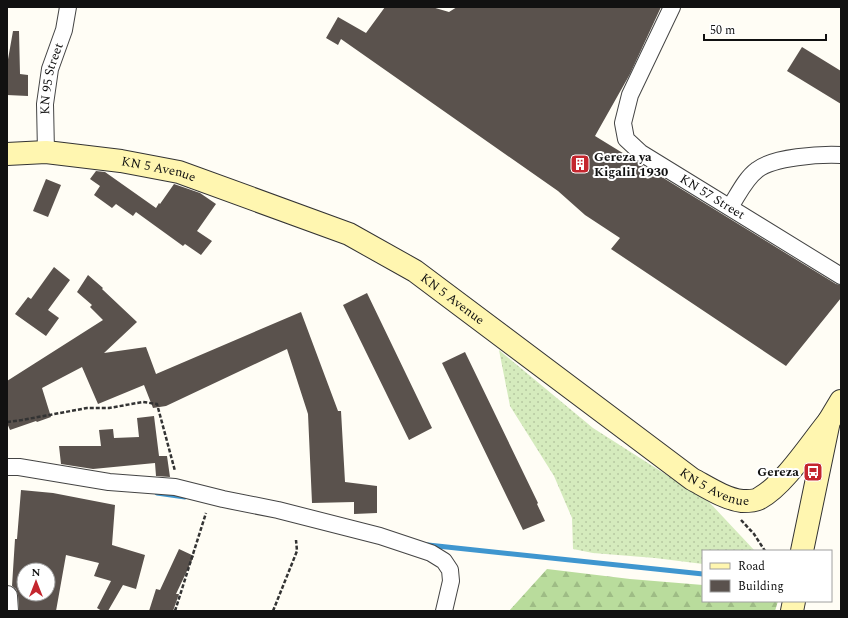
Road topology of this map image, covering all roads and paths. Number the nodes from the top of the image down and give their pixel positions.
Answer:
1 (68, 7) edge
2 (672, 7) edge
3 (46, 152) junction
4 (7, 154) edge
5 (841, 155) edge
6 (730, 207) junction
7 (841, 276) edge
8 (841, 401) edge
9 (829, 421) junction
10 (7, 422) edge
11 (7, 467) edge
12 (174, 487) junction
13 (206, 513) dead end
14 (737, 517) dead end
15 (296, 540) dead end
16 (764, 550) edge
17 (802, 550) edge
18 (7, 596) edge
19 (8, 611) edge
20 (175, 611) edge
21 (273, 611) edge
22 (444, 611) edge

1 - 3 street, KN 95 Street
2 - 6 street, KN 57 Street
3 - 4 main road, KN 5 Avenue
3 - 9 main road, KN 5 Avenue
5 - 6 street
6 - 7 street, KN 57 Street
8 - 9 main road
9 - 17 main road
10 - 12 path
11 - 12 street
12 - 22 street
13 - 20 path
14 - 16 path, KN 5 Avenue
15 - 21 path
18 - 19 street

